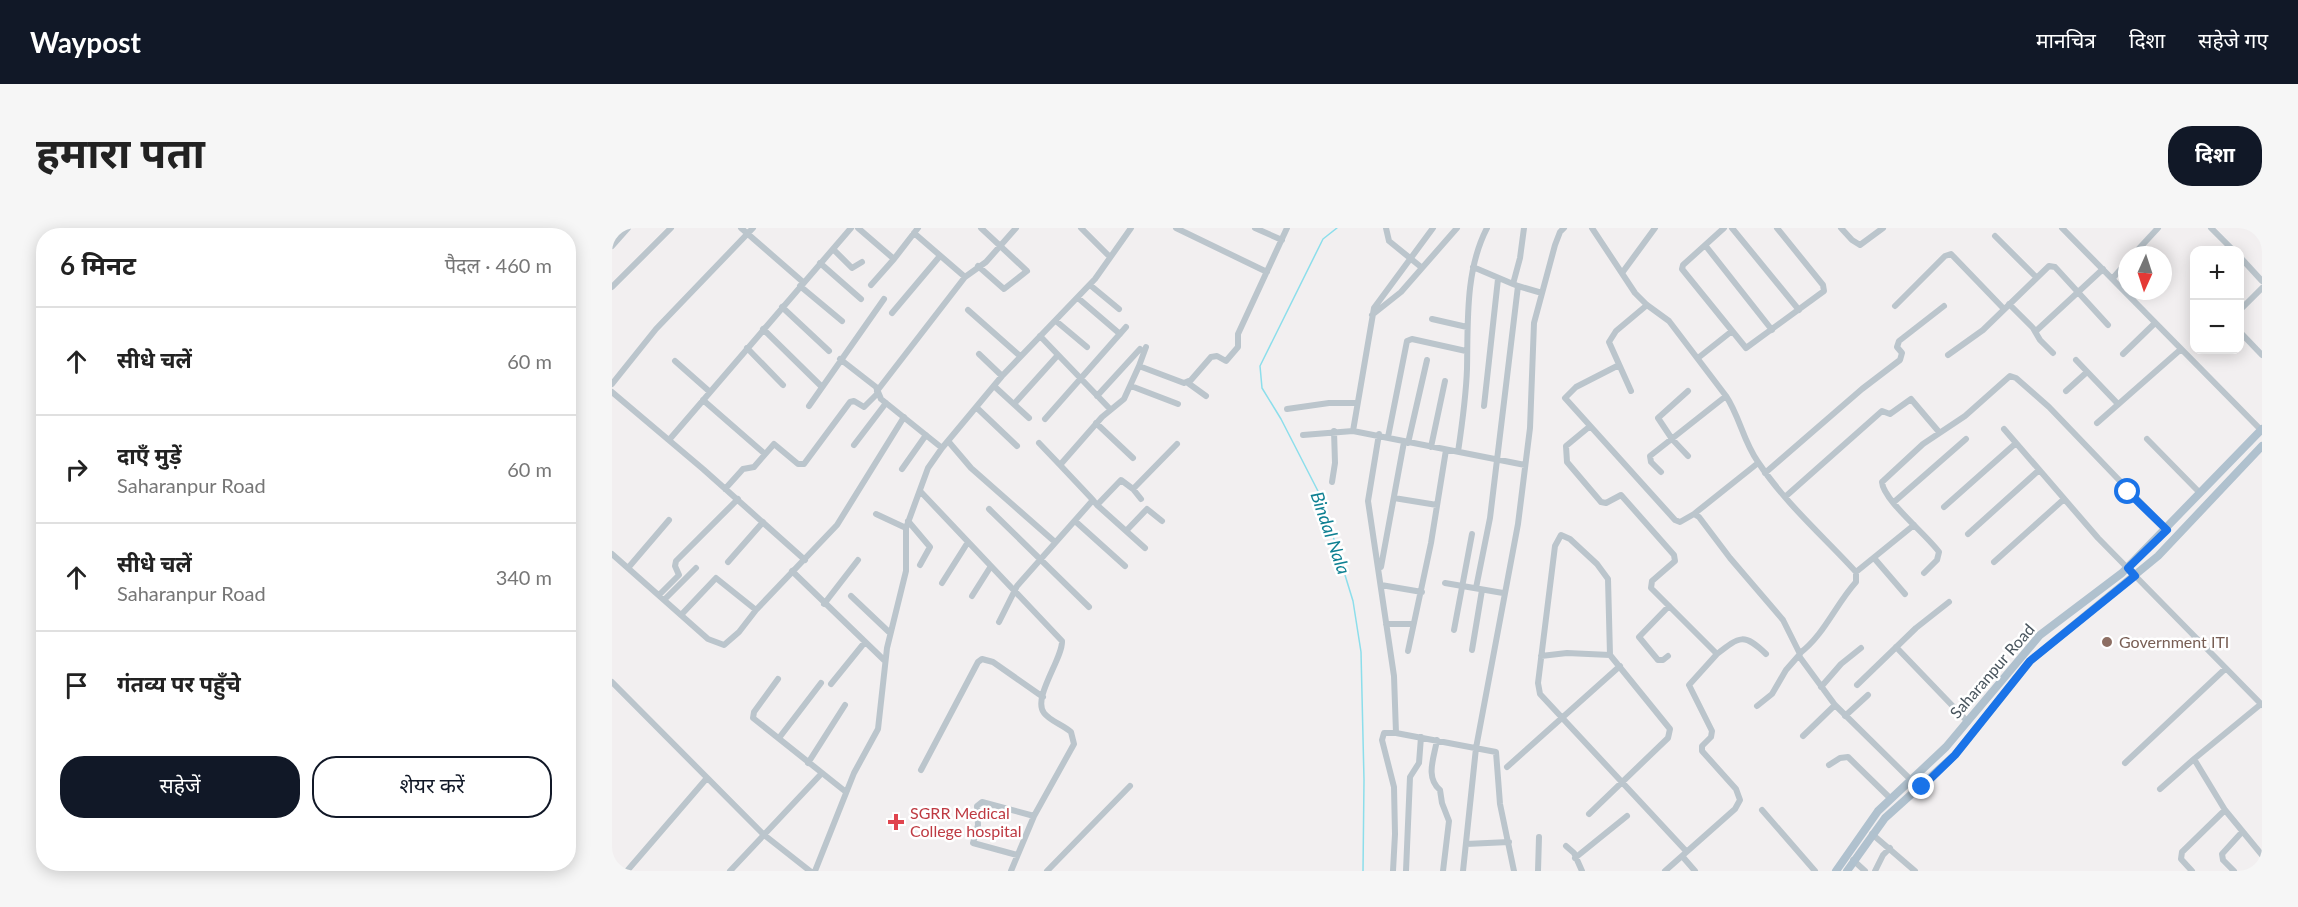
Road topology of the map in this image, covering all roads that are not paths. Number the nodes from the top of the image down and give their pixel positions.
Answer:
1 (628, 228) edge
2 (671, 228) edge
3 (741, 228) edge
4 (753, 228) edge
5 (851, 228) edge
6 (858, 228) edge
7 (981, 228) edge
8 (1016, 228) edge
9 (1081, 228) edge
10 (1131, 228) edge
11 (1176, 228) edge
12 (1255, 228) edge
13 (1287, 228) edge
14 (1386, 228) edge
15 (1433, 228) edge
16 (1457, 228) edge
17 (1487, 228) edge
18 (1524, 228) edge
19 (1593, 228) edge
20 (1655, 228) edge
21 (1724, 228) edge
22 (1732, 228) edge
23 (1777, 228) edge
24 (1841, 228) edge
25 (1883, 228) edge
26 (2062, 228) edge
27 (2158, 228) edge
28 (2211, 228) edge
29 (1559, 229) edge
30 (916, 231) edge
31 (747, 234) junction
32 (1995, 236) dead end
33 (1282, 240) junction
34 (1705, 245) junction
35 (612, 246) edge
36 (1001, 246) junction
37 (2141, 246) edge
38 (2229, 246) edge
39 (833, 249) junction
40 (940, 256) junction
41 (1110, 257) junction
42 (894, 259) junction
43 (1410, 259) junction
44 (2244, 261) edge
45 (862, 262) dead end
46 (820, 263) junction
47 (978, 266) junction
48 (1421, 267) junction
49 (1473, 267) junction
50 (2103, 269) junction
51 (1267, 272) junction
52 (2118, 272) edge
53 (1622, 273) junction
54 (965, 277) junction
55 (2036, 277) junction
56 (2113, 278) junction
57 (1498, 279) junction
58 (2262, 281) edge
59 (802, 284) junction
60 (871, 285) dead end
61 (1090, 285) junction
62 (1515, 285) junction
63 (612, 287) edge
64 (2262, 288) edge
65 (1542, 293) junction
66 (2078, 293) junction
67 (1078, 298) junction
68 (861, 299) dead end
69 (884, 299) dead end
70 (1647, 305) junction
71 (1895, 306) dead end
72 (1944, 306) dead end
73 (2006, 306) junction
74 (2244, 306) edge
75 (782, 307) junction
76 (1119, 309) dead end
77 (968, 310) dead end
78 (1799, 310) junction
79 (892, 313) dead end
80 (1372, 315) junction
81 (1432, 319) dead end
82 (842, 321) dead end
83 (1056, 321) junction
84 (2155, 323) junction
85 (2108, 325) dead end
86 (1126, 327) dead end
87 (1467, 327) junction
88 (763, 328) junction
89 (1772, 330) junction
90 (1731, 331) junction
91 (2036, 331) junction
92 (1120, 334) junction
93 (1040, 336) junction
94 (2244, 336) edge
95 (1087, 347) dead end
96 (747, 348) junction
97 (2180, 350) junction
98 (829, 351) dead end
99 (1466, 351) junction
100 (2053, 353) dead end
101 (979, 354) dead end
102 (2123, 354) dead end
103 (1058, 355) junction
104 (1948, 355) dead end
105 (2262, 355) edge
106 (1020, 356) junction
107 (1698, 358) junction
108 (840, 359) junction
109 (1427, 360) dead end
110 (2076, 360) dead end
111 (675, 361) dead end
112 (1619, 365) junction
113 (1139, 366) junction
114 (2087, 372) junction
115 (1002, 376) junction
116 (1080, 378) junction
117 (1445, 381) dead end
118 (1188, 383) junction
119 (612, 384) edge
120 (783, 385) dead end
121 (821, 386) junction
122 (994, 386) junction
123 (1131, 386) junction
124 (1631, 391) dead end
125 (1688, 391) dead end
126 (2066, 391) dead end
127 (612, 392) edge
128 (710, 392) junction
129 (877, 392) junction
130 (1097, 396) junction
131 (1206, 396) dead end
132 (1726, 396) junction
133 (703, 400) junction
134 (1356, 403) junction
135 (886, 404) junction
136 (1014, 404) junction
137 (1178, 404) dead end
138 (2118, 404) junction
139 (809, 406) dead end
140 (1484, 406) dead end
141 (976, 407) junction
142 (1110, 409) junction
143 (1287, 410) dead end
144 (904, 417) junction
145 (1029, 418) dead end
146 (1045, 419) dead end
147 (1096, 423) junction
148 (2097, 423) dead end
149 (1589, 427) junction
150 (2004, 429) dead end
151 (1353, 430) junction
152 (2262, 430) edge
153 (1334, 431) junction
154 (1939, 432) junction
155 (926, 435) junction
156 (1304, 435) dead end
157 (1379, 435) junction
158 (1388, 437) junction
159 (1672, 439) junction
160 (2147, 439) dead end
161 (669, 440) junction
162 (1966, 440) dead end
163 (948, 441) junction
164 (1406, 442) junction
165 (1040, 443) dead end
166 (1176, 444) dead end
167 (2015, 444) junction
168 (854, 446) dead end
169 (1017, 446) dead end
170 (2262, 446) edge
171 (1431, 447) junction
172 (942, 448) junction
173 (1446, 450) junction
174 (1458, 452) junction
175 (765, 454) junction
176 (1688, 456) dead end
177 (1133, 458) dead end
178 (1496, 459) junction
179 (1758, 463) junction
180 (1060, 465) junction
181 (1525, 465) junction
182 (902, 469) dead end
183 (2038, 471) junction
184 (1661, 472) dead end
185 (1765, 473) junction
186 (1332, 482) dead end
187 (725, 489) junction
188 (1133, 489) junction
189 (920, 491) junction
190 (2200, 493) junction
191 (1785, 497) junction
192 (1394, 498) junction
193 (1141, 499) dead end
194 (738, 500) junction
195 (2063, 500) junction
196 (1095, 502) junction
197 (1894, 502) junction
198 (1437, 504) junction
199 (1944, 507) dead end
200 (989, 509) dead end
201 (876, 514) dead end
202 (1694, 514) junction
203 (669, 520) dead end
204 (1075, 521) junction
205 (1162, 521) dead end
206 (763, 522) junction
207 (907, 525) junction
208 (1914, 525) junction
209 (2167, 530) junction
210 (1126, 531) junction
211 (1472, 534) dead end
212 (1968, 534) dead end
213 (1055, 542) junction
214 (968, 543) junction
215 (1145, 548) dead end
216 (612, 554) edge
217 (1874, 558) junction
218 (805, 560) junction
219 (858, 560) dead end
220 (1041, 560) junction
221 (728, 562) dead end
222 (1994, 562) dead end
223 (920, 565) dead end
224 (991, 566) junction
225 (1125, 566) dead end
226 (628, 568) junction
227 (696, 568) dead end
228 (2128, 568) junction
229 (792, 571) junction
230 (1856, 572) junction
231 (1924, 573) dead end
232 (1380, 574) junction
233 (2135, 576) junction
234 (1446, 582) dead end
235 (942, 583) dead end
236 (1381, 585) junction
237 (1462, 586) junction
238 (1479, 589) junction
239 (1014, 590) junction
240 (1422, 592) junction
241 (1503, 593) junction
242 (1905, 594) dead end
243 (851, 596) dead end
244 (972, 596) dead end
245 (661, 598) junction
246 (1949, 602) dead end
247 (824, 604) junction
248 (1669, 606) junction
249 (1089, 607) dead end
250 (756, 610) junction
251 (681, 615) junction
252 (999, 622) dead end
253 (1386, 624) junction
254 (1413, 624) junction
255 (1454, 630) dead end
256 (890, 633) junction
257 (865, 642) junction
258 (1896, 647) junction
259 (1861, 648) dead end
260 (1472, 650) dead end
261 (1408, 651) dead end
262 (1717, 654) junction
263 (1766, 654) dead end
264 (1800, 654) junction
265 (1610, 655) junction
266 (1541, 656) junction
267 (1668, 656) dead end
268 (885, 661) junction
269 (1620, 666) junction
270 (2225, 669) junction
271 (778, 679) dead end
272 (612, 682) edge
273 (821, 683) dead end
274 (831, 684) dead end
275 (1857, 685) dead end
276 (1821, 687) junction
277 (1868, 695) dead end
278 (1042, 698) junction
279 (2261, 704) edge
280 (846, 705) dead end
281 (1834, 705) junction
282 (1757, 706) dead end
283 (1845, 716) junction
284 (1562, 719) junction
285 (1968, 722) junction
286 (1395, 733) junction
287 (1421, 736) junction
288 (1803, 736) dead end
289 (779, 738) junction
290 (1437, 740) junction
291 (1476, 748) junction
292 (2194, 759) junction
293 (808, 763) junction
294 (2125, 763) dead end
295 (1829, 765) dead end
296 (1508, 767) dead end
297 (921, 770) dead end
298 (822, 773) junction
299 (707, 778) junction
300 (1912, 780) junction
301 (1623, 781) junction
302 (1130, 786) dead end
303 (2160, 789) dead end
304 (846, 792) junction
305 (1891, 799) junction
306 (1762, 810) dead end
307 (2225, 810) junction
308 (1589, 814) dead end
309 (1034, 816) junction
310 (1627, 816) dead end
311 (2242, 832) junction
312 (763, 834) junction
313 (1872, 834) junction
314 (1539, 837) dead end
315 (1509, 842) junction
316 (1466, 844) junction
317 (1566, 846) dead end
318 (1890, 848) junction
319 (1684, 853) junction
320 (1017, 855) junction
321 (2262, 855) edge
322 (1575, 858) junction
323 (1853, 860) junction
324 (627, 871) edge
325 (730, 871) edge
326 (810, 871) edge
327 (815, 871) edge
328 (1011, 871) edge
329 (1047, 871) edge
330 (1393, 871) edge
331 (1406, 871) edge
332 (1443, 871) edge
333 (1463, 871) edge
334 (1514, 871) edge
335 (1538, 871) edge
336 (1582, 871) edge
337 (1665, 871) edge
338 (1695, 871) edge
339 (1815, 871) edge
340 (1836, 871) edge
341 (1847, 871) edge
342 (1865, 871) edge
343 (1875, 871) edge
344 (1915, 871) edge
345 (2192, 871) edge
346 (2234, 871) edge

1 - 35 street
2 - 63 street
3 - 31 street
4 - 31 street
5 - 39 street
6 - 42 street
7 - 36 street
8 - 36 street
9 - 41 street
10 - 41 street
11 - 51 street
12 - 33 street
13 - 33 street
14 - 43 street
15 - 43 street
16 - 48 street
17 - 49 street
18 - 62 street
19 - 53 street
20 - 53 street
21 - 34 street
22 - 78 street
23 - 78 street
24 - 25 street
26 - 50 street
27 - 37 street
28 - 38 street
29 - 65 street
30 - 40 street
30 - 42 street
31 - 59 street
31 - 119 street
32 - 55 street
33 - 51 street
34 - 89 street
34 - 90 street
36 - 47 street
36 - 47 street
39 - 45 street
39 - 46 street
40 - 54 street
40 - 79 street
41 - 61 street
42 - 60 street
43 - 48 street
43 - 80 street
44 - 58 street
46 - 59 street
46 - 68 street
47 - 54 street
48 - 80 street
49 - 57 street
49 - 87 street
50 - 56 street
50 - 66 street
51 - 118 street
52 - 56 street
53 - 70 street
54 - 129 street
55 - 66 street
55 - 73 street
56 - 84 street
57 - 62 street
57 - 140 street
59 - 75 street
59 - 82 street
61 - 67 street
61 - 76 street
62 - 65 street
62 - 178 street
64 - 74 street
65 - 181 street
66 - 85 street
66 - 91 street
67 - 83 street
67 - 92 street
69 - 108 street
70 - 107 street
70 - 112 street
71 - 73 street
72 - 185 street
73 - 91 street
73 - 104 street
75 - 88 street
75 - 98 street
77 - 106 street
78 - 89 street
80 - 134 street
81 - 87 street
83 - 93 street
83 - 95 street
84 - 97 street
84 - 102 street
86 - 92 street
87 - 99 street
88 - 96 street
88 - 121 street
89 - 90 street
90 - 107 street
91 - 100 street
92 - 116 street
93 - 103 street
93 - 106 street
94 - 105 street
96 - 120 street
96 - 128 street
97 - 138 street
97 - 152 street
99 - 158 street
99 - 174 street
101 - 115 street
103 - 116 street
103 - 136 street
106 - 115 street
107 - 132 street
108 - 121 street
108 - 129 street
109 - 164 street
110 - 114 street
111 - 128 street
112 - 124 street
112 - 149 street
113 - 118 street
113 - 123 street
113 - 130 street
114 - 126 street
114 - 138 street
115 - 122 street
116 - 130 street
116 - 146 street
117 - 171 street
118 - 131 street
121 - 139 street
122 - 136 street
122 - 141 street
123 - 137 street
123 - 142 street
125 - 159 street
127 - 161 street
128 - 133 street
129 - 135 street
129 - 175 street
130 - 142 street
132 - 159 street
132 - 179 street
133 - 161 street
133 - 175 street
134 - 143 street
134 - 151 street
135 - 144 street
135 - 168 street
136 - 145 street
138 - 148 street
141 - 163 street
141 - 169 street
142 - 147 street
144 - 155 street
144 - 218 street
147 - 177 street
147 - 180 street
149 - 202 street
149 - 248 street
150 - 167 street
151 - 153 street
151 - 157 street
152 - 190 main road, Saharanpur Road
153 - 156 street
153 - 186 street
154 - 191 street
154 - 197 street
154 - 209 street
155 - 172 street
155 - 182 street
157 - 158 street
157 - 232 street
158 - 164 street
159 - 176 street
159 - 184 street
160 - 190 street
161 - 187 street
162 - 197 street
163 - 172 street
163 - 213 street
164 - 171 street
164 - 192 street
165 - 180 street
166 - 188 street
167 - 183 street
167 - 199 street
170 - 233 main road, Saharanpur Road
171 - 173 street
172 - 189 street
173 - 174 street
173 - 198 street
174 - 178 street
175 - 187 street
178 - 181 street
178 - 238 street
179 - 185 street
179 - 202 street
180 - 196 street
181 - 241 street
183 - 195 street
183 - 212 street
185 - 191 street
187 - 194 street
188 - 193 street
188 - 196 street
189 - 207 street
189 - 214 street
190 - 209 main road, Saharanpur Road
191 - 230 street
192 - 198 street
192 - 232 street
194 - 206 street
194 - 245 street
195 - 222 street
195 - 228 street
196 - 204 street
196 - 210 street
197 - 208 street
198 - 240 street
200 - 220 street
201 - 207 street
202 - 264 street
203 - 226 street
204 - 213 street
204 - 225 street
205 - 210 street
206 - 218 street
206 - 221 street
207 - 223 street
207 - 256 street
208 - 217 street
208 - 231 street
209 - 228 main road, Saharanpur Road
210 - 215 street
211 - 237 street
213 - 220 street
214 - 224 street
214 - 235 street
216 - 226 street
217 - 230 street
217 - 242 street
218 - 229 street
219 - 247 street
220 - 239 street
220 - 249 street
224 - 239 street
224 - 244 street
226 - 245 street
227 - 245 street
228 - 233 street
228 - 285 main road, Saharanpur Road
229 - 247 street
229 - 250 street
230 - 264 street
232 - 236 street
233 - 270 street
233 - 313 main road, Saharanpur Road
234 - 237 street
236 - 240 street
236 - 253 street
237 - 238 street
237 - 255 street
238 - 241 street
238 - 260 street
239 - 252 street
239 - 278 street
240 - 254 street
241 - 291 street
243 - 256 street
245 - 251 street
246 - 258 street
247 - 257 street
248 - 262 street
248 - 267 street
250 - 251 street
250 - 251 street
253 - 254 street
253 - 286 street
254 - 261 street
256 - 268 street
257 - 268 street
257 - 274 street
258 - 275 street
258 - 285 street
259 - 276 street
262 - 263 street
262 - 319 street
264 - 276 street
264 - 282 street
265 - 266 street
265 - 266 street
265 - 269 street
266 - 284 street
268 - 304 street
269 - 284 street
269 - 301 street
270 - 279 street
270 - 294 street
271 - 289 street
272 - 299 street
273 - 289 street
276 - 281 street
277 - 283 street
278 - 297 street
278 - 309 street
279 - 292 street
280 - 293 street
281 - 283 street
281 - 288 street
283 - 300 street
284 - 296 street
284 - 301 street
285 - 300 main road, Saharanpur Road
286 - 287 street
286 - 330 street
287 - 290 street
287 - 331 street
289 - 293 street
290 - 291 street
290 - 332 street
291 - 315 street
291 - 316 street
292 - 303 street
292 - 307 street
293 - 298 street
295 - 305 street
298 - 304 street
298 - 312 street
299 - 312 street
299 - 324 street
300 - 305 main road, Saharanpur Road
301 - 308 street
301 - 319 street
302 - 329 street
304 - 327 street
305 - 340 main road, Saharanpur Road
306 - 339 street
307 - 311 street
307 - 345 street
309 - 320 street
309 - 320 street
310 - 322 street
311 - 321 street
311 - 346 street
312 - 325 street
312 - 326 street
313 - 318 street
313 - 323 main road, Saharanpur Road
314 - 335 street
315 - 316 street
315 - 334 street
316 - 333 street
317 - 322 street
318 - 343 street
318 - 344 street
319 - 337 street
319 - 338 street
320 - 328 street
322 - 336 street
323 - 341 main road, Saharanpur Road
323 - 342 street

